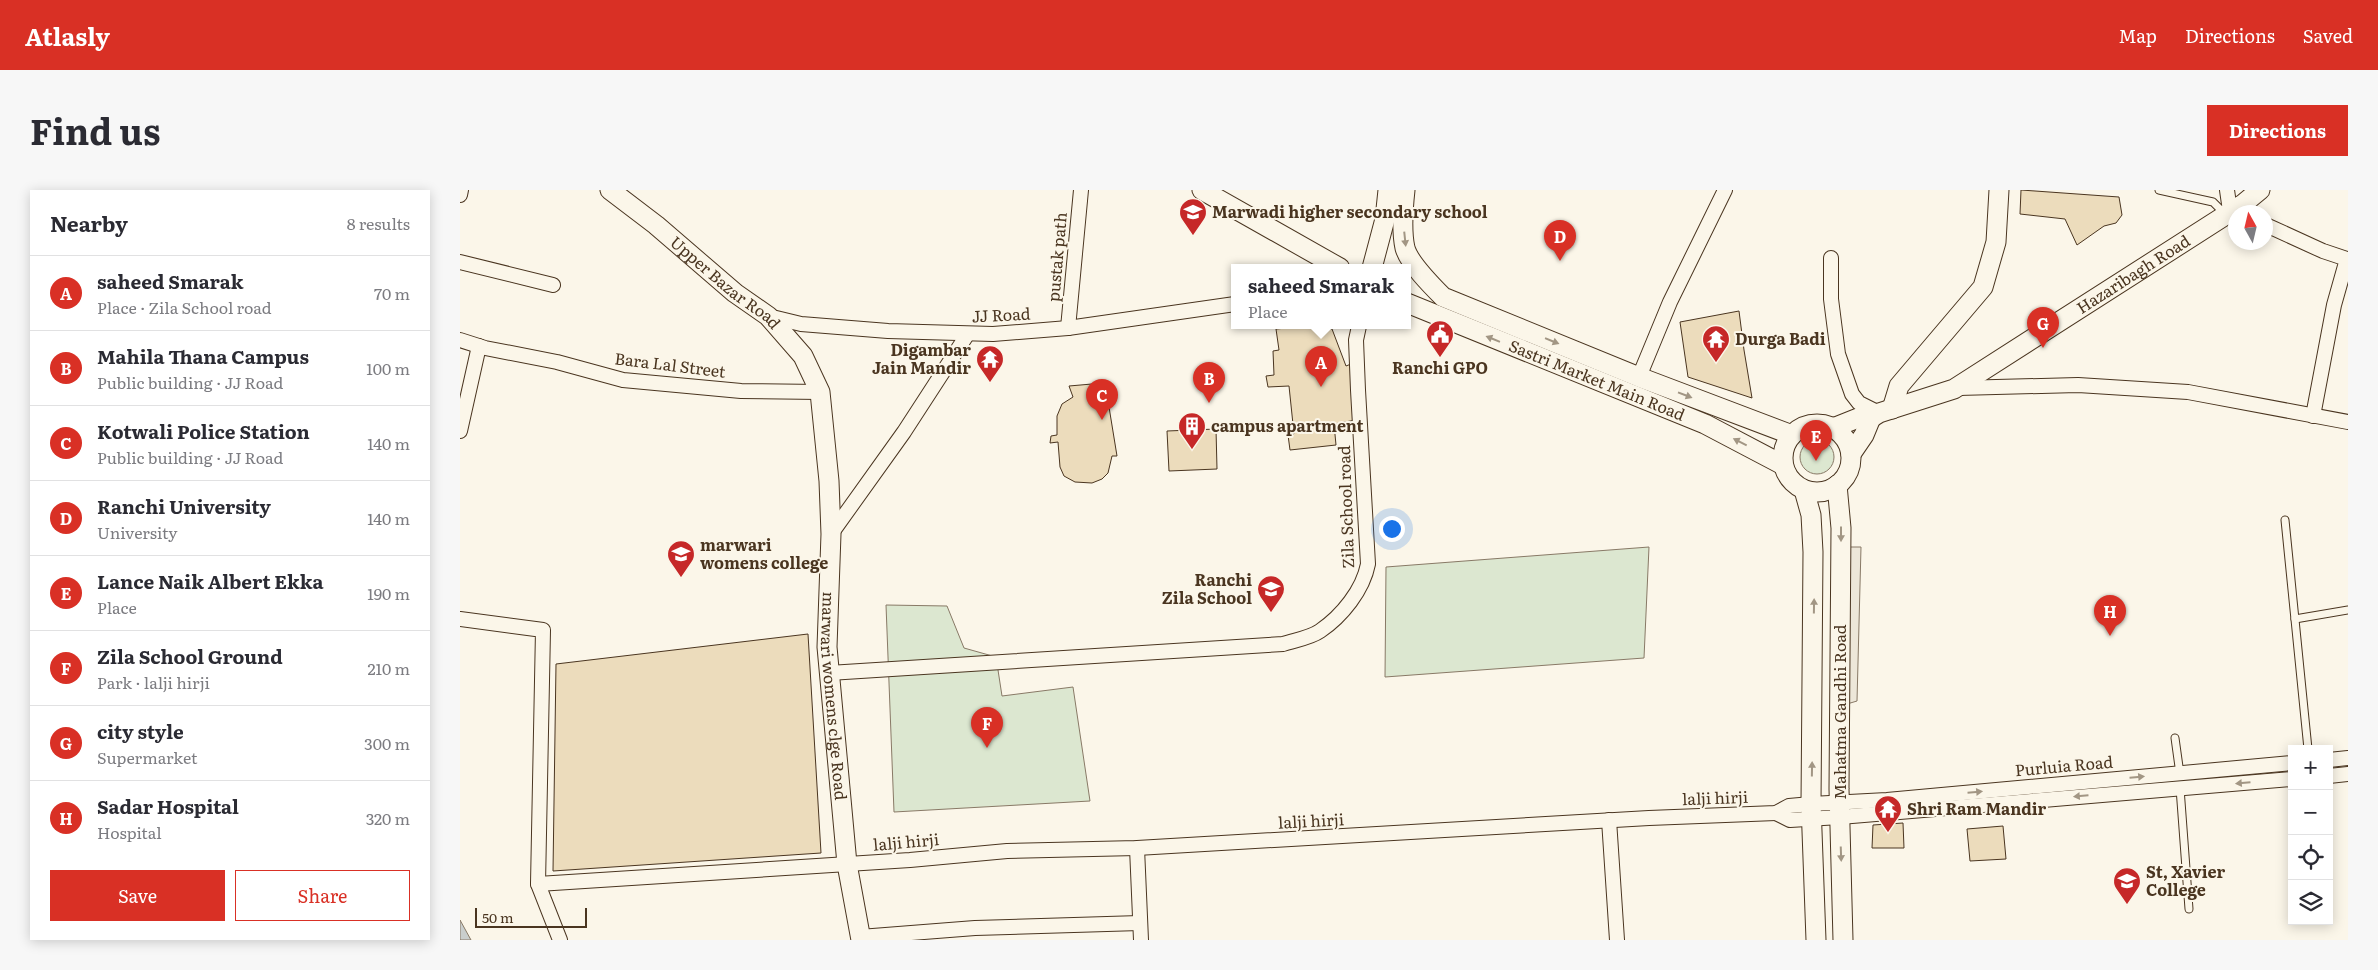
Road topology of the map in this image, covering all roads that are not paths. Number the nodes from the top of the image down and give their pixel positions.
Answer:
1 (461, 190) edge
2 (610, 190) edge
3 (1081, 190) edge
4 (1202, 190) edge
5 (1388, 190) edge
6 (1405, 190) edge
7 (1725, 190) edge
8 (1999, 190) edge
9 (2159, 190) edge
10 (2227, 190) edge
11 (2260, 190) edge
12 (460, 195) edge
13 (2234, 205) edge
14 (2243, 205) edge
15 (2228, 207) edge
16 (2228, 216) edge
17 (2273, 228) edge
18 (1831, 258) dead end
19 (2348, 259) edge
20 (460, 262) edge
21 (1333, 264) edge
22 (1373, 264) edge
23 (553, 285) dead end
24 (1231, 305) edge
25 (1411, 305) edge
26 (768, 316) junction
27 (1068, 328) junction
28 (1358, 329) edge
29 (967, 335) junction
30 (460, 340) edge
31 (479, 346) junction
32 (1639, 377) junction
33 (1954, 389) junction
34 (820, 392) junction
35 (1880, 413) junction
36 (2313, 416) junction
37 (2348, 422) edge
38 (1833, 428) junction
39 (460, 431) edge
40 (1792, 435) junction
41 (1851, 454) junction
42 (1783, 465) junction
43 (1837, 485) junction
44 (1804, 490) junction
45 (2285, 520) dead end
46 (831, 534) junction
47 (2348, 610) edge
48 (460, 619) edge
49 (2295, 619) junction
50 (829, 673) junction
51 (2175, 738) dead end
52 (2308, 745) edge
53 (2348, 758) edge
54 (2333, 760) edge
55 (2288, 763) edge
56 (2180, 773) junction
57 (2348, 774) edge
58 (2333, 776) edge
59 (2288, 779) edge
60 (2180, 788) junction
61 (1840, 810) junction
62 (1812, 811) junction
63 (1609, 820) junction
64 (1137, 848) junction
65 (848, 864) junction
66 (538, 884) junction
67 (2189, 909) dead end
68 (1140, 923) junction
69 (860, 938) edge
70 (560, 940) edge
71 (1141, 940) edge
72 (1616, 940) edge
73 (1816, 940) edge
74 (1843, 940) edge

1 - 12 street
2 - 26 main road, Upper Bazar Road
3 - 27 street, pustak path
4 - 21 main road
5 - 22 main road
6 -> 32 main road
7 - 32 street
8 - 35 main road
9 - 15 lane
10 - 13 street
11 - 14 main road, Hazaribagh Road
16 - 33 main road, Hazaribagh Road
17 - 19 street
18 - 35 street
19 - 36 street
20 - 23 street
24 - 27 street, JJ Road
42 -> 25 main road, Sastri Market Main Road
26 - 29 street, JJ Road
26 - 34 main road, Upper Bazar Road
27 - 29 street, JJ Road
28 - 50 street, Zila School road
29 - 46 street
30 - 31 street, Bara Lal Street
31 - 34 street, Bara Lal Street
31 - 39 street
32 -> 40 main road
33 - 35 main road, Hazaribagh Road
33 - 36 street
34 - 46 main road, marwari womens clge Road
35 - 38 main road, Hazaribagh Road
35 - 41 main road
36 - 37 street
38 - 40 main road
38 - 41 main road
40 - 42 main road
41 - 43 main road
42 - 44 main road
43 - 44 main road
43 -> 61 main road, Mahatma Gandhi Road
62 -> 44 main road, Mahatma Gandhi Road
45 - 49 lane
46 - 50 main road, marwari womens clge Road
47 - 49 lane
48 - 66 street
49 - 52 lane
50 - 65 main road, marwari womens clge Road
51 - 56 lane
53 - 54 street
55 - 56 street, Purluia Road
56 - 60 lane
61 -> 56 street, Purluia Road
57 - 58 street
59 -> 60 street, Purluia Road
60 -> 61 street, Purluia Road
60 - 67 lane
61 - 62 street, lalji hirji
61 -> 74 main road, Mahatma Gandhi Road
62 - 63 street, lalji hirji
62 - 73 main road, Mahatma Gandhi Road
63 - 64 street, lalji hirji
63 - 72 street
64 - 65 street, lalji hirji
64 - 68 street
65 - 66 street, lalji hirji
65 - 69 main road, marwari womens clge Road
66 - 70 street
68 - 69 street
68 - 71 street

